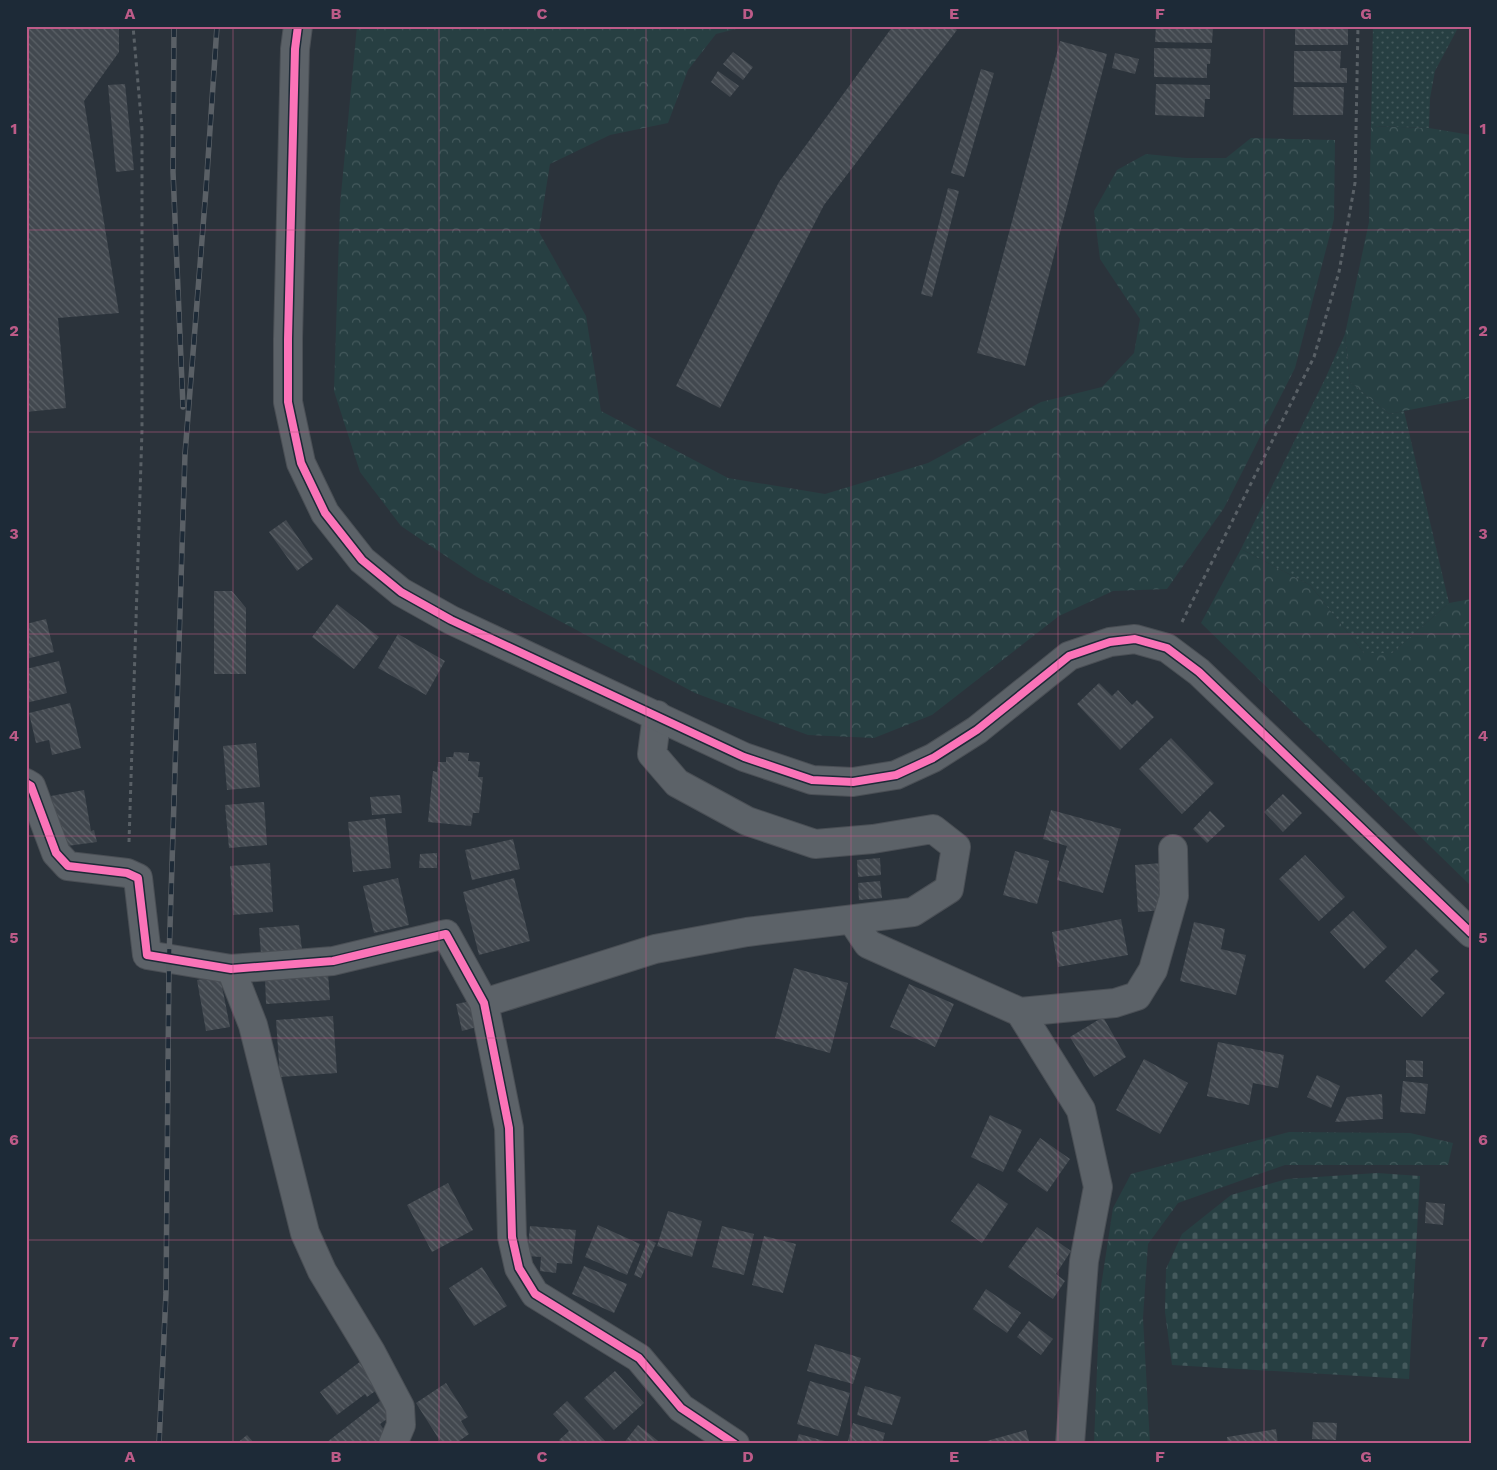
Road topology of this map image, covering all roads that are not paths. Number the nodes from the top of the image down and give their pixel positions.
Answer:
1 (298, 26) edge
2 (656, 715) junction
3 (26, 783) edge
4 (1173, 849) dead end
5 (852, 920) junction
6 (1471, 933) edge
7 (231, 968) junction
8 (484, 1003) junction
9 (1020, 1012) junction
10 (393, 1444) edge
11 (735, 1444) edge
12 (1070, 1444) edge

1 - 2 street
2 - 5 street
2 - 6 street
3 - 7 street
4 - 9 street
5 - 8 street
5 - 9 street
7 - 8 street
7 - 10 street
8 - 11 street
9 - 12 street

